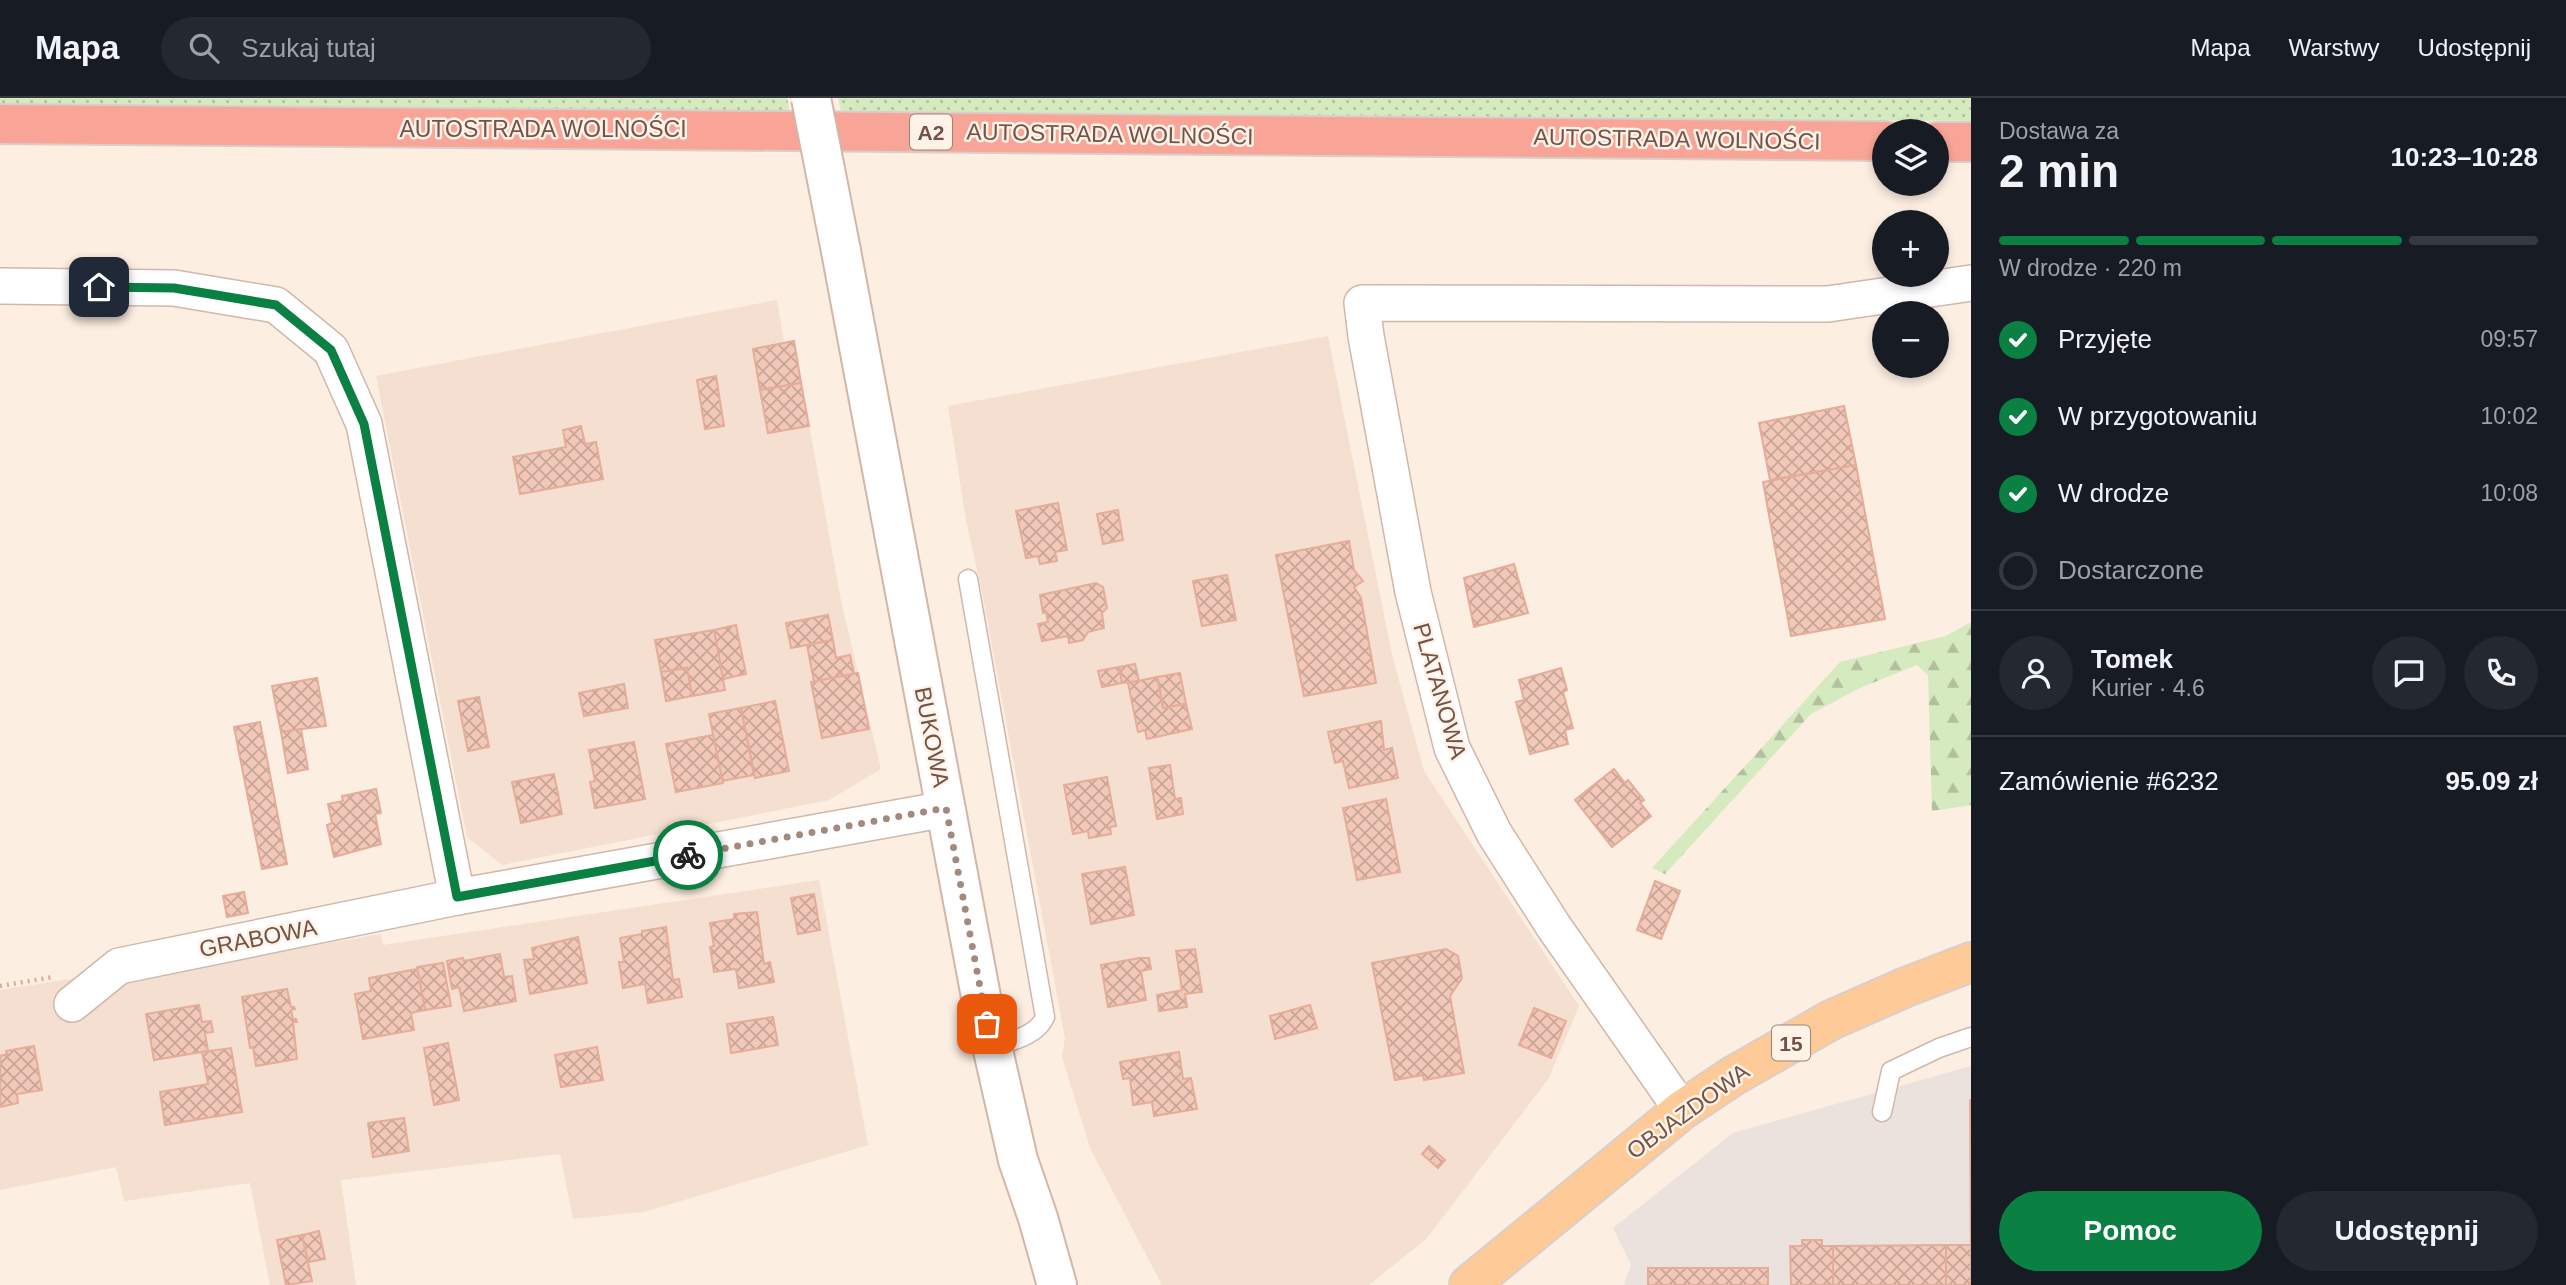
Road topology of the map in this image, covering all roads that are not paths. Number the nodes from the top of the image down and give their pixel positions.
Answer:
1 (811, 98) edge
2 (0, 124) edge
3 (1872, 141) edge
4 (1949, 142) edge
5 (1971, 142) edge
6 (1971, 283) edge
7 (0, 286) edge
8 (968, 579) dead end
9 (946, 808) junction
10 (457, 897) junction
11 (1971, 962) edge
12 (72, 1004) dead end
13 (1971, 1037) edge
14 (993, 1047) junction
15 (1682, 1110) junction
16 (1882, 1112) dead end
17 (1038, 1219) junction
18 (1057, 1285) edge
19 (1080, 1285) edge
20 (1469, 1285) edge

1 - 9 main road, BUKOWA, bridge
2 - 3 highway, AUTOSTRADA WOLNOŚCI / A2
4 - 5 highway
6 - 15 street, PLATANOWA
7 - 10 street
8 - 14 lane
9 - 10 street, GRABOWA
9 - 14 main road, BUKOWA
10 - 12 street, GRABOWA
11 - 15 main road, OBJAZDOWA / 15
13 - 16 lane
14 - 17 main road, BUKOWA
15 - 20 main road, OBJAZDOWA / 15
17 - 18 main road, BUKOWA
17 - 19 main road, BUKOWA

